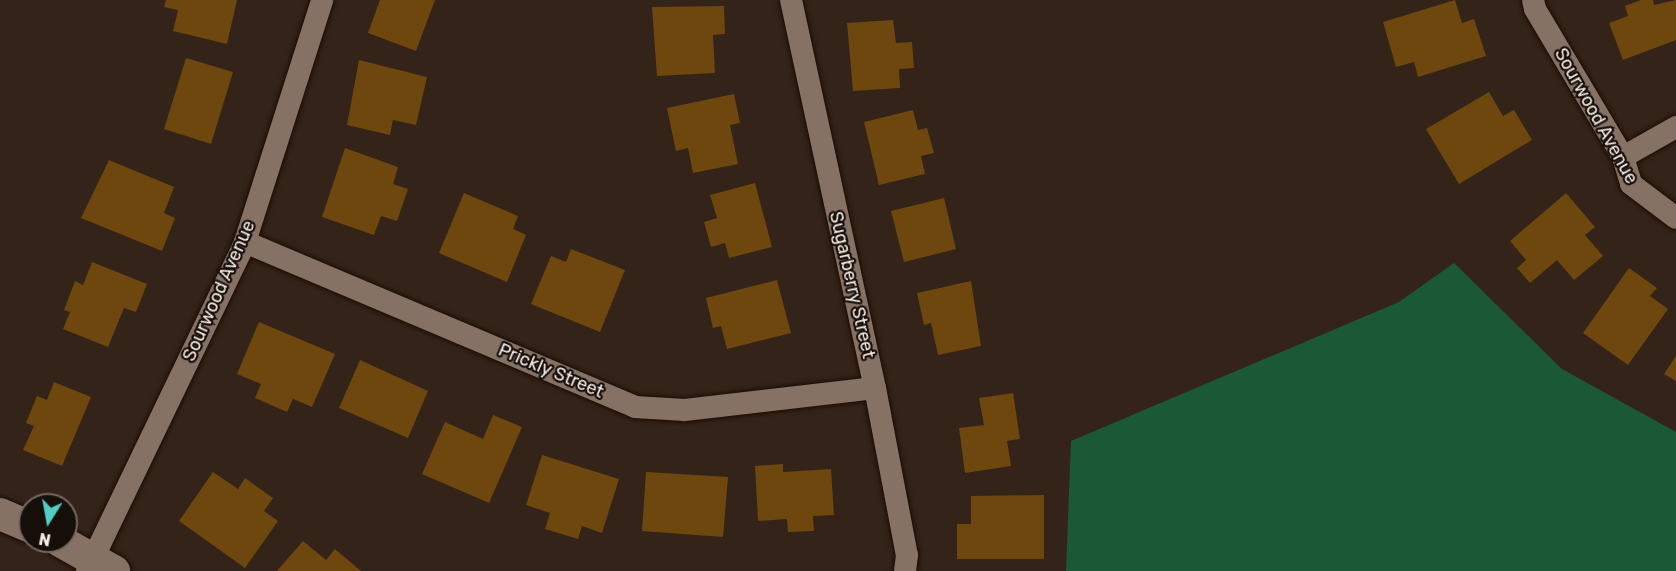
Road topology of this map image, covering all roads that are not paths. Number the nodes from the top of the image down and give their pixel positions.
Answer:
1 (322, 0) edge
2 (791, 0) edge
3 (1533, 0) edge
4 (1676, 127) edge
5 (1623, 157) junction
6 (1676, 218) edge
7 (245, 242) junction
8 (875, 388) junction
9 (0, 514) edge
10 (18, 522) edge
11 (78, 553) edge
12 (98, 566) edge
13 (905, 571) edge

1 - 7 street, Sourwood Avenue
2 - 8 street, Sugarberry Street
3 - 5 street, Sourwood Avenue
4 - 5 street
5 - 6 street, Sourwood Avenue
7 - 8 street, Prickly Street
7 - 12 street, Sourwood Avenue
8 - 13 street, Sugarberry Street
9 - 10 street
11 - 12 street

